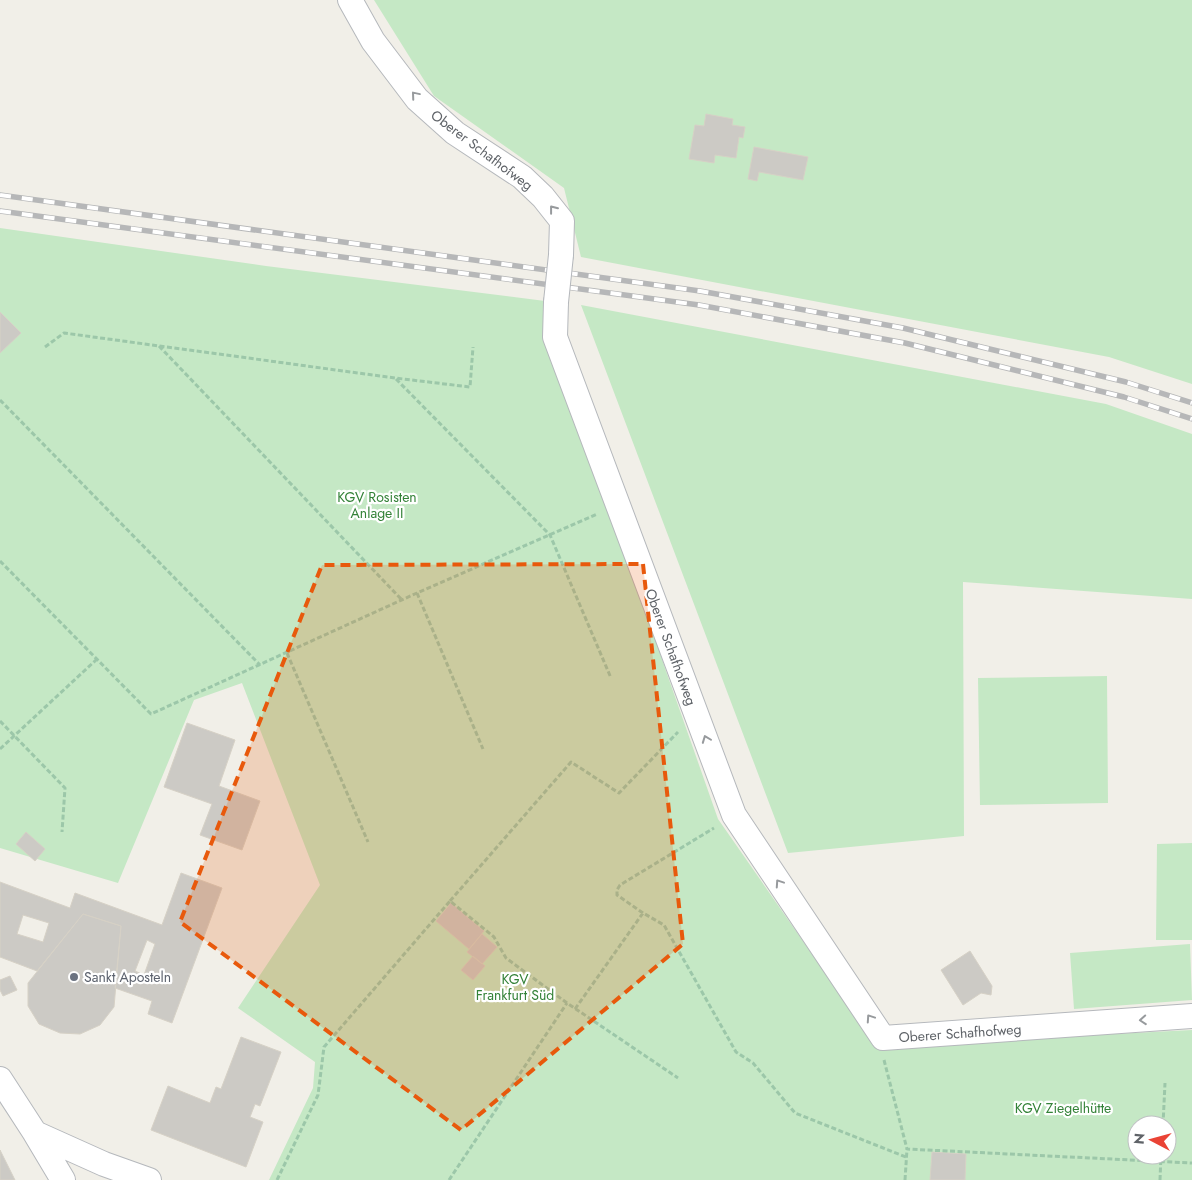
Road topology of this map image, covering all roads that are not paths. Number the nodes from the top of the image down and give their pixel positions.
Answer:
1 (350, 0) edge
2 (1192, 1016) edge
3 (0, 1079) edge
4 (35, 1133) junction
5 (63, 1180) edge
6 (149, 1180) edge

2 -> 1 street, Oberer Schafhofweg, bridge
3 - 4 street
4 - 5 street
4 - 6 street

